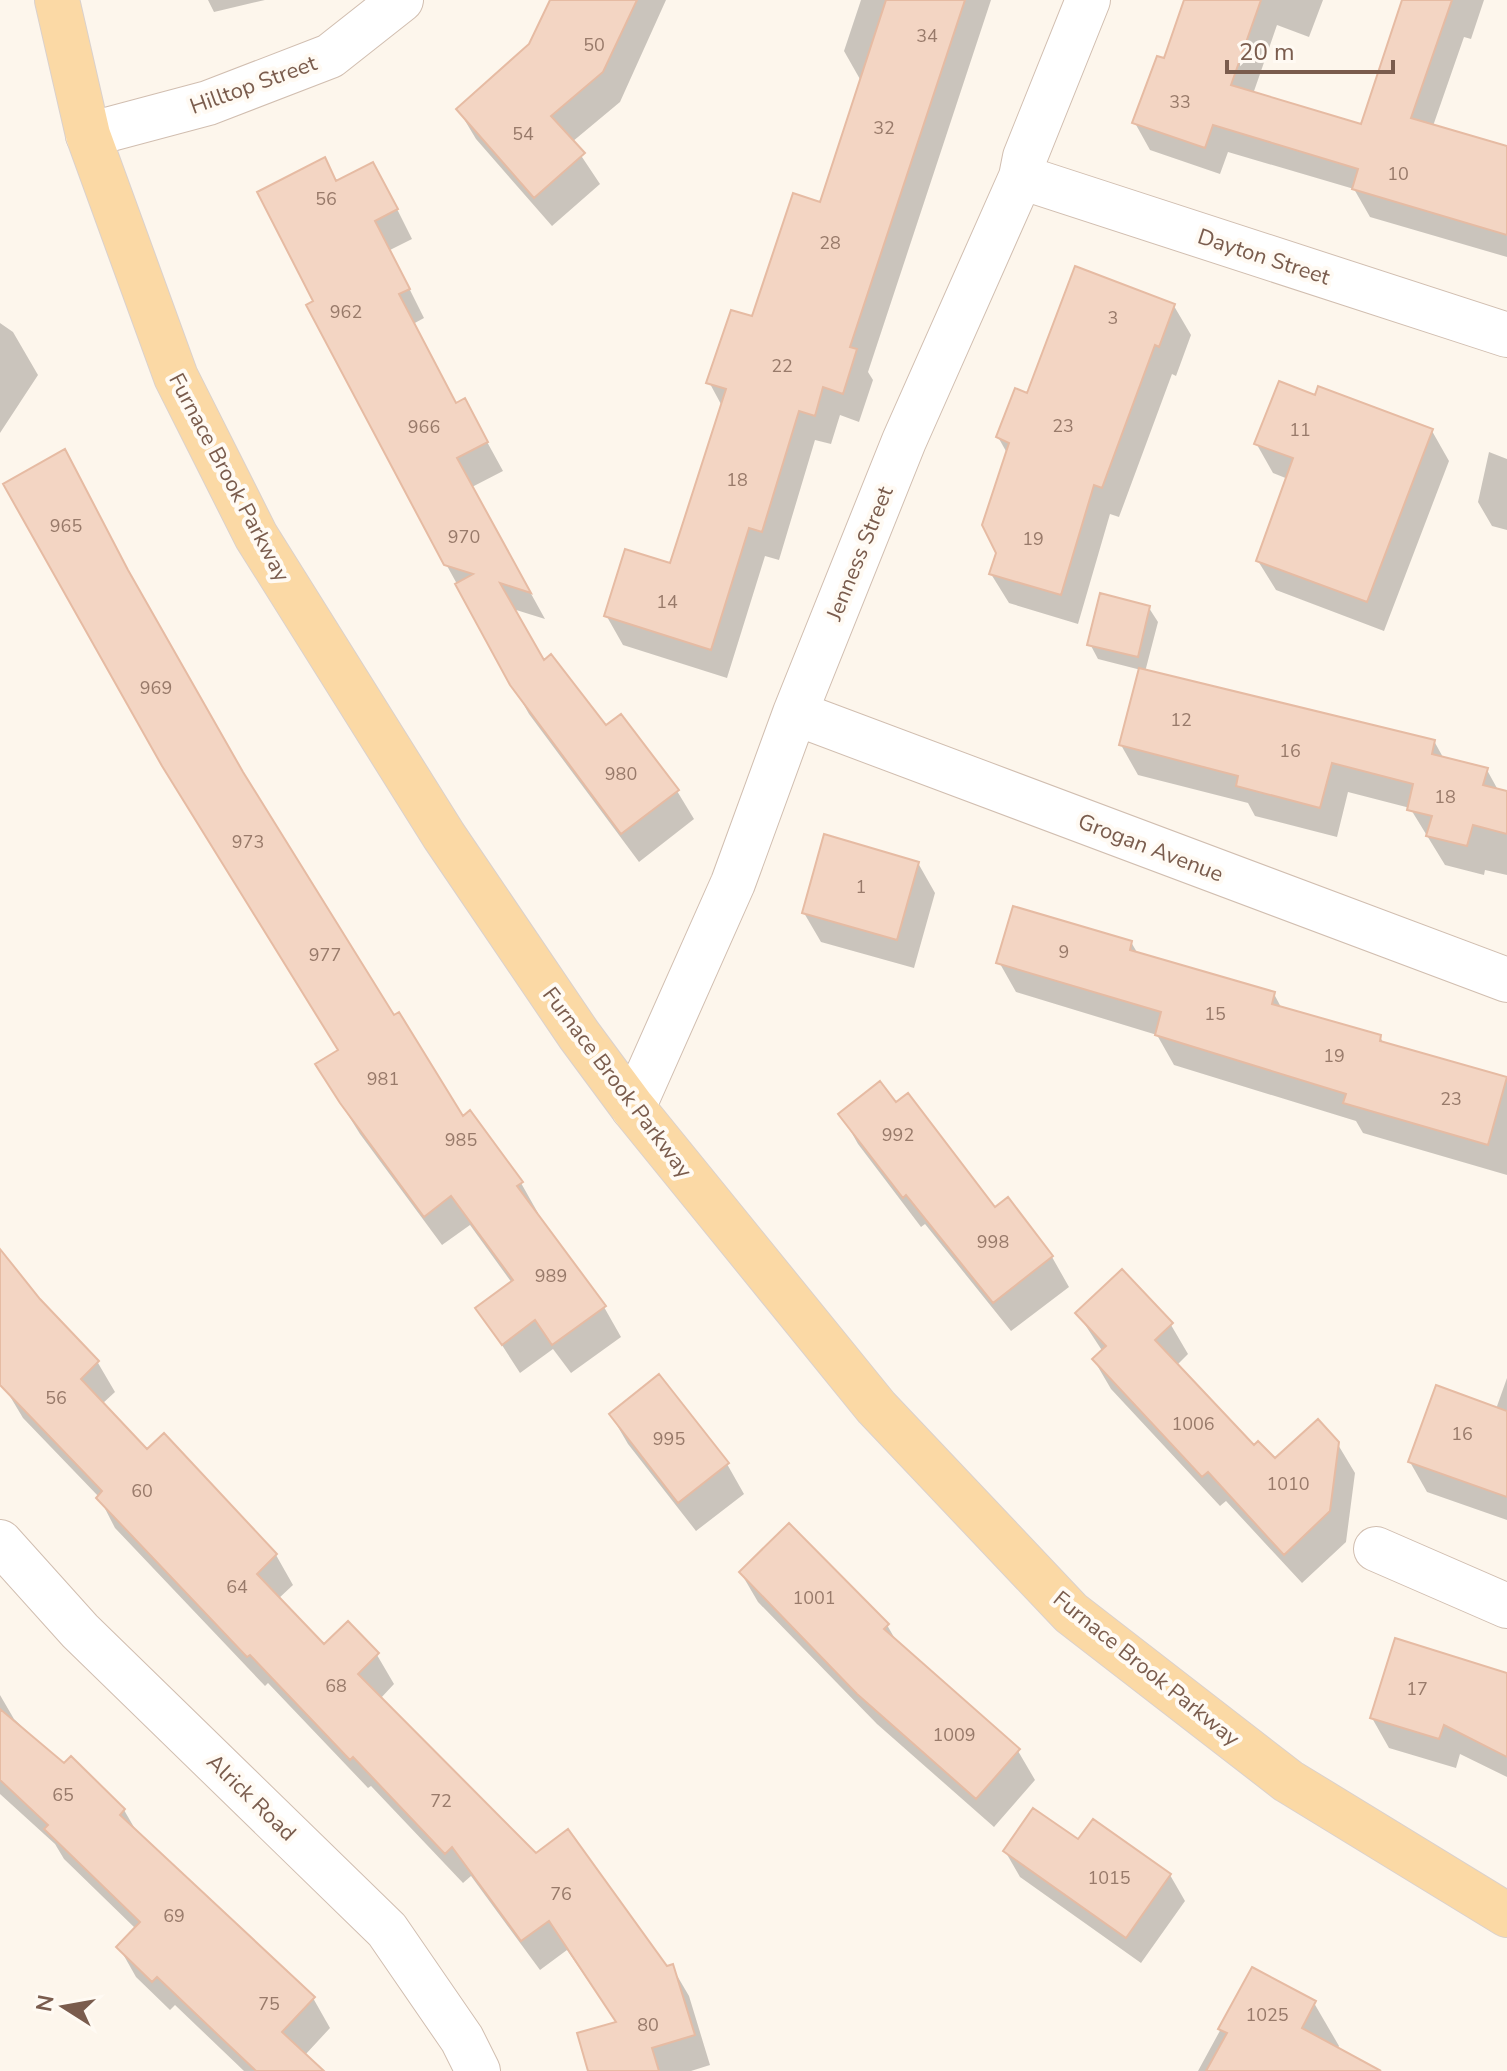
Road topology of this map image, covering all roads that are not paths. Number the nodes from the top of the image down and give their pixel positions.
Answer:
1 (57, 0) edge
2 (401, 0) edge
3 (1088, 0) edge
4 (88, 135) junction
5 (1021, 177) junction
6 (1507, 335) edge
7 (795, 713) junction
8 (1507, 980) edge
9 (633, 1108) junction
10 (0, 1542) edge
11 (1376, 1549) dead end
12 (1507, 1606) edge
13 (1507, 1915) edge
14 (478, 2071) edge

1 - 4 main road, Furnace Brook Parkway
2 - 4 street, Hilltop Street
3 - 5 street, Jenness Street
4 - 9 main road, Furnace Brook Parkway
5 - 6 street, Dayton Street
5 - 7 street, Jenness Street
7 - 8 street, Grogan Avenue
7 - 9 street, Jenness Street
9 - 13 main road, Furnace Brook Parkway
10 - 14 street, Alrick Road
11 - 12 street

